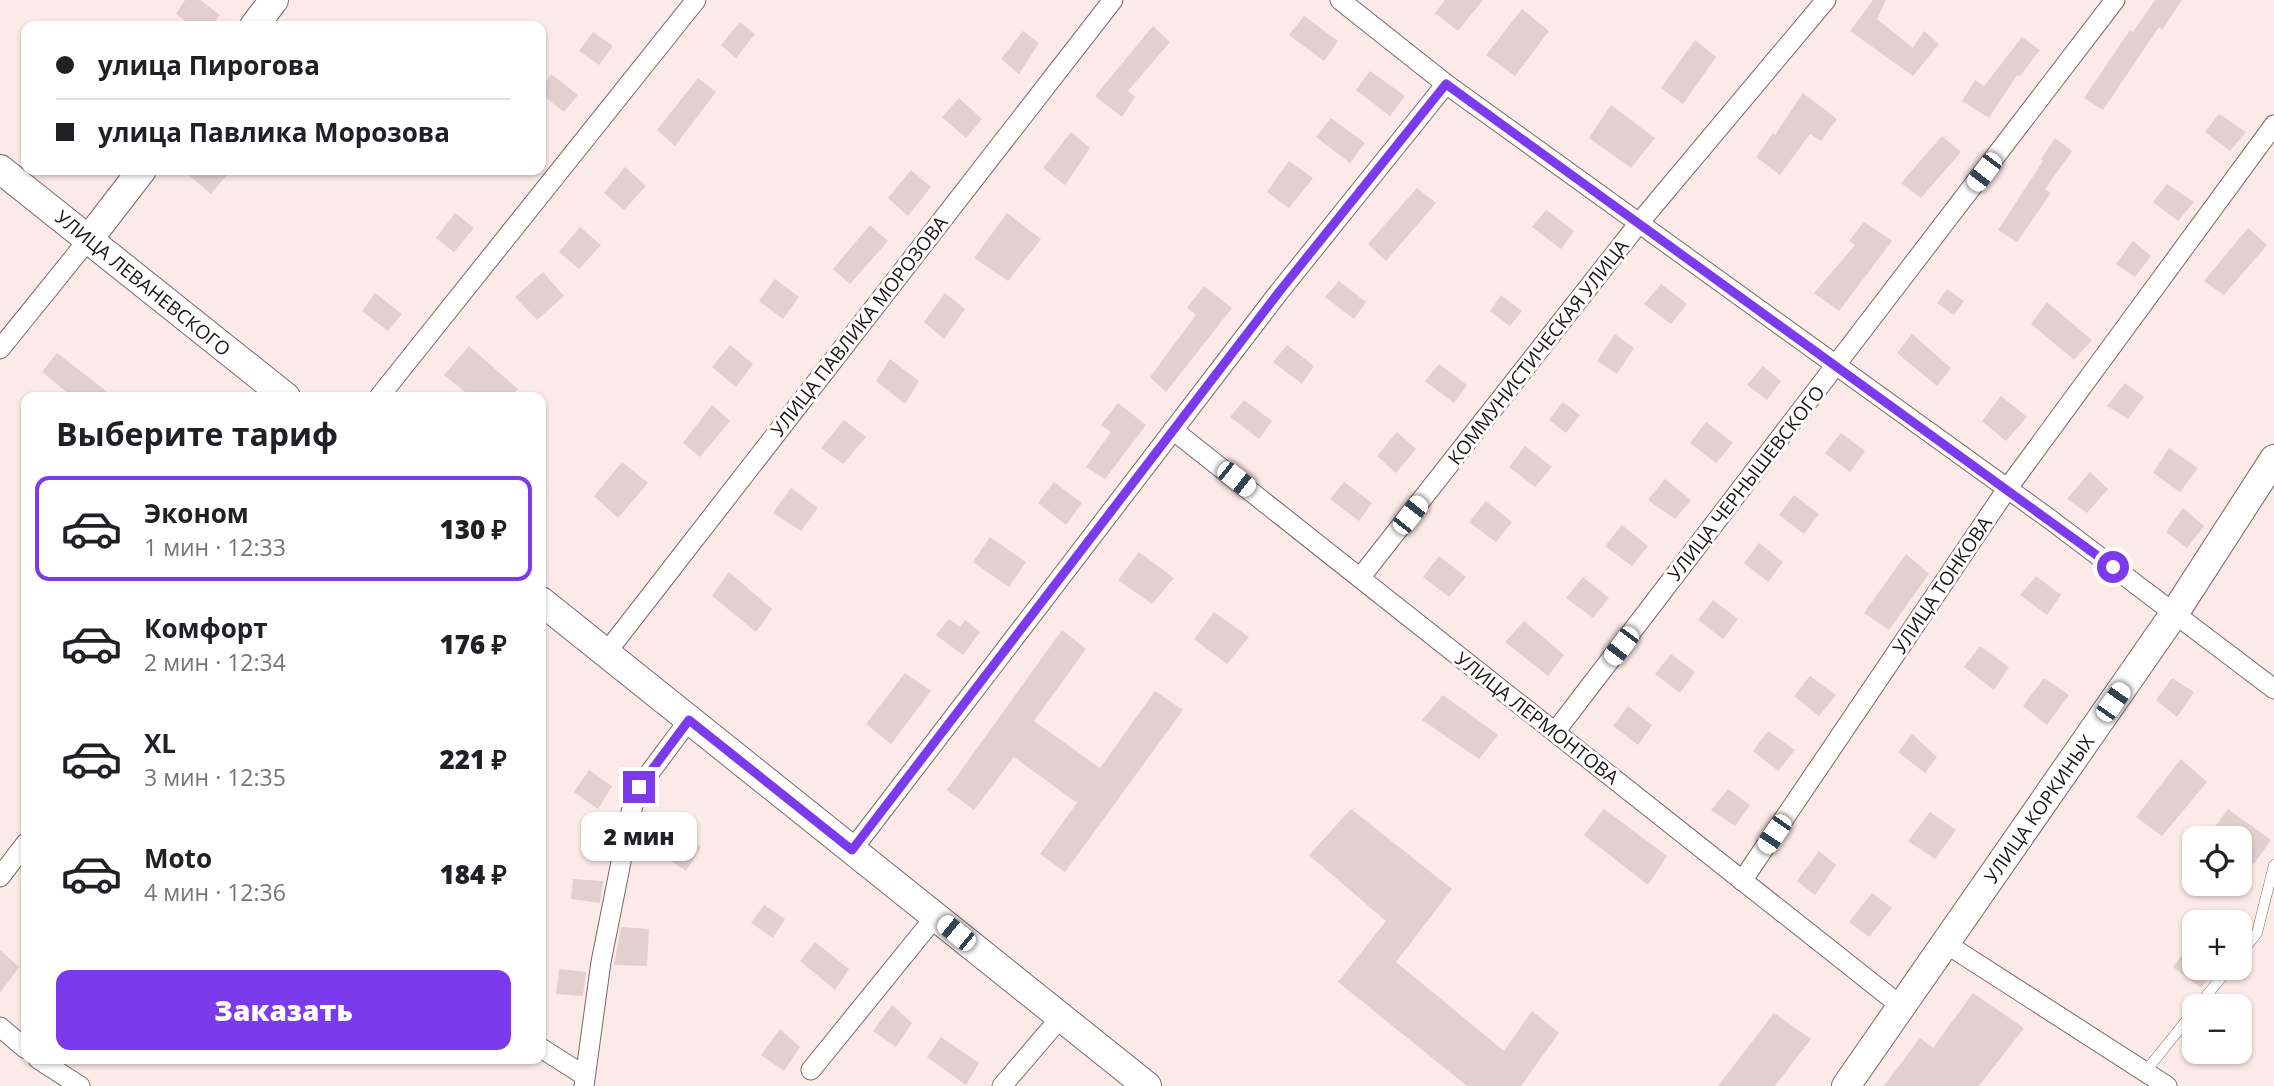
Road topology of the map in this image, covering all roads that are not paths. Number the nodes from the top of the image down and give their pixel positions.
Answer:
1 (274, 0) edge
2 (696, 0) edge
3 (1113, 0) edge
4 (1340, 0) edge
5 (1826, 0) edge
6 (2115, 0) edge
7 (258, 21) edge
8 (1446, 84) junction
9 (2274, 125) edge
10 (0, 169) edge
11 (138, 175) edge
12 (1639, 223) junction
13 (88, 240) junction
14 (0, 349) edge
15 (1837, 366) junction
16 (280, 392) edge
17 (383, 392) edge
18 (1173, 430) junction
19 (2274, 459) edge
20 (2007, 489) junction
21 (1360, 578) junction
22 (546, 605) edge
23 (2175, 614) junction
24 (606, 653) junction
25 (2274, 689) edge
26 (689, 720) junction
27 (1555, 732) junction
28 (21, 850) edge
29 (852, 850) junction
30 (2274, 865) edge
31 (0, 877) edge
32 (1742, 881) junction
33 (935, 916) junction
34 (2252, 939) edge
35 (1945, 943) junction
36 (2219, 980) edge
37 (2208, 994) edge
38 (1901, 1006) junction
39 (1061, 1017) junction
40 (2182, 1026) edge
41 (0, 1027) edge
42 (21, 1045) edge
43 (546, 1052) edge
44 (46, 1064) edge
45 (811, 1070) dead end
46 (2145, 1072) junction
47 (584, 1081) edge
48 (80, 1086) edge
49 (1002, 1086) edge
50 (1147, 1086) edge
51 (1846, 1086) edge
52 (2167, 1086) edge

1 - 7 street
2 - 17 street
3 - 24 street, УЛИЦА ПАВЛИКА МОРОЗОВА
4 - 8 street
5 - 12 street, КОММУНИСТИЧЕСКАЯ УЛИЦА
6 - 15 street, УЛИЦА ЧЕРНЫШЕВСКОГО
8 - 12 street
8 - 18 street
9 - 20 street, УЛИЦА ТОНКОВА
10 - 13 street, УЛИЦА ЛЕВАНЕВСКОГО
11 - 13 street
12 - 15 street
12 - 21 street, КОММУНИСТИЧЕСКАЯ УЛИЦА
13 - 14 street
13 - 16 street, УЛИЦА ЛЕВАНЕВСКОГО
15 - 20 street
15 - 27 street, УЛИЦА ЧЕРНЫШЕВСКОГО
18 - 21 street, УЛИЦА ЛЕРМОНТОВА
18 - 29 street
19 - 23 street, УЛИЦА КОРКИНЫХ
20 - 23 street
20 - 32 street, УЛИЦА ТОНКОВА
21 - 27 street, УЛИЦА ЛЕРМОНТОВА
22 - 24 street
23 - 25 street
23 - 35 street, УЛИЦА КОРКИНЫХ
24 - 26 street
26 - 29 street
26 - 47 street
27 - 32 street, УЛИЦА ЛЕРМОНТОВА
28 - 31 street
29 - 33 street
30 - 34 lane
32 - 38 street, УЛИЦА ЛЕРМОНТОВА
33 - 39 street
33 - 45 street
35 - 38 street, УЛИЦА КОРКИНЫХ
35 - 46 street
36 - 37 lane
38 - 51 street, УЛИЦА КОРКИНЫХ
39 - 49 street
39 - 50 street
40 - 46 lane
41 - 42 street
43 - 47 street
44 - 48 street
46 - 52 street

